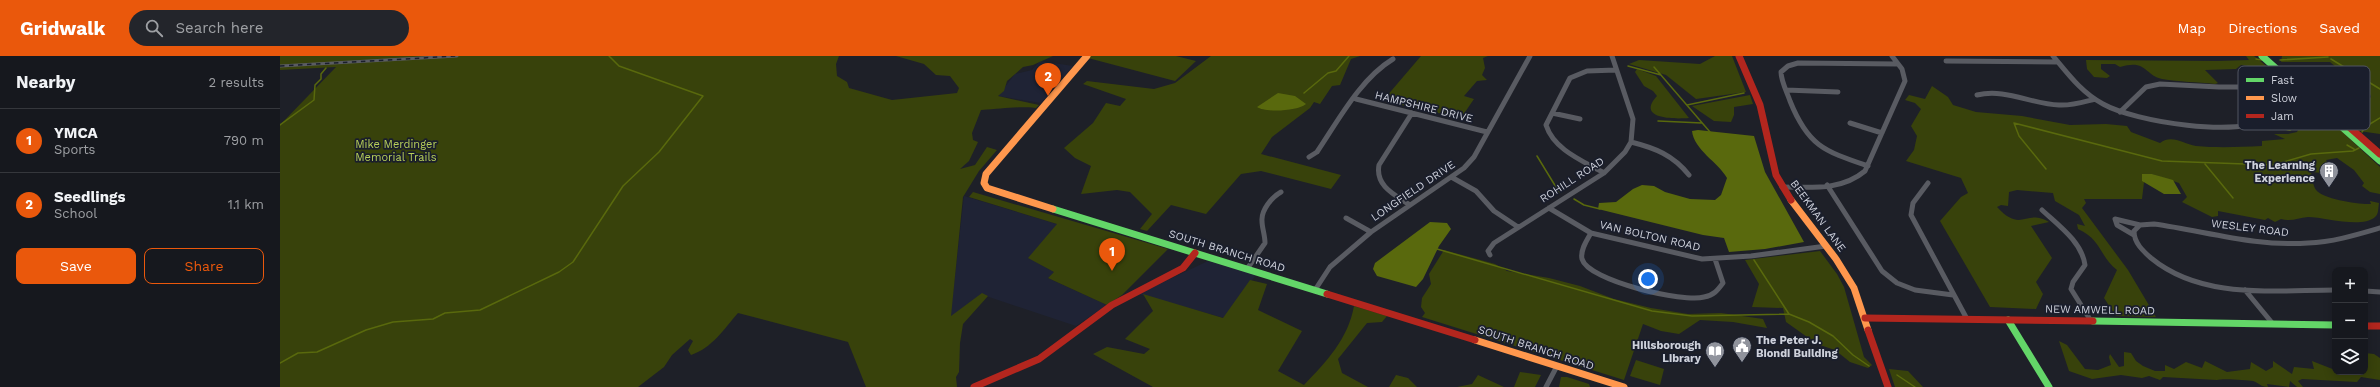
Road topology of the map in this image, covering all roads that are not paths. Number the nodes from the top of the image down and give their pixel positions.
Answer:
1 (1087, 56) edge
2 (1530, 56) edge
3 (1612, 56) edge
4 (1739, 56) edge
5 (1892, 56) edge
6 (2000, 56) edge
7 (2053, 56) edge
8 (2262, 56) edge
9 (2269, 56) edge
10 (1393, 59) dead end
11 (1946, 61) dead end
12 (2004, 62) junction
13 (2058, 62) junction
14 (1898, 64) junction
15 (2275, 66) edge
16 (2279, 66) edge
17 (1616, 70) junction
18 (2238, 87) edge
19 (1786, 90) junction
20 (1838, 92) dead end
21 (1977, 95) dead end
22 (1356, 99) junction
23 (2095, 100) junction
24 (2120, 112) junction
25 (1412, 113) junction
26 (1552, 113) junction
27 (1580, 119) dead end
28 (1850, 123) dead end
29 (2238, 125) edge
30 (2352, 130) edge
31 (1487, 132) junction
32 (1882, 133) junction
33 (1631, 142) junction
34 (2375, 150) edge
35 (1309, 157) dead end
36 (2380, 161) edge
37 (1868, 166) junction
38 (1604, 172) junction
39 (1689, 175) dead end
40 (1452, 178) junction
41 (1928, 183) dead end
42 (1827, 186) junction
43 (1782, 187) junction
44 (1281, 192) dead end
45 (1410, 205) junction
46 (1549, 208) junction
47 (2042, 210) dead end
48 (1346, 218) dead end
49 (2140, 226) junction
50 (1518, 227) junction
51 (2380, 228) edge
52 (1371, 232) junction
53 (1591, 233) junction
54 (2134, 235) junction
55 (1826, 246) junction
56 (1195, 253) junction
57 (1490, 255) dead end
58 (1715, 259) junction
59 (1247, 269) junction
60 (1315, 290) junction
61 (2245, 290) junction
62 (2332, 290) edge
63 (2368, 291) edge
64 (2380, 292) edge
65 (1953, 295) junction
66 (1865, 318) junction
67 (1967, 319) junction
68 (2008, 320) junction
69 (2091, 321) junction
70 (2273, 324) junction
71 (2332, 325) edge
72 (2368, 326) edge
73 (2380, 326) edge
74 (1557, 366) junction
75 (974, 387) edge
76 (1546, 387) edge
77 (1624, 387) edge
78 (1888, 387) edge
79 (2049, 387) edge

1 - 56 street, SOUTH BRANCH ROAD
2 - 31 street, LONGFIELD DRIVE
3 - 17 street, ROHILL ROAD
4 - 43 street, BEEKMAN LANE
5 - 14 street
6 - 12 street
7 - 13 street
8 - 15 street
9 - 16 street
10 - 22 street
11 - 12 street
12 - 13 street
13 - 23 street
14 - 19 street
14 - 32 street
17 - 26 street
17 - 33 street, ROHILL ROAD
18 - 24 street
19 - 20 street
19 - 37 street
21 - 23 street
22 - 25 street, HAMPSHIRE DRIVE
22 - 35 street
23 - 24 street
24 - 29 street
25 - 31 street, HAMPSHIRE DRIVE
25 - 45 street
26 - 27 street
26 - 38 street
28 - 32 street
30 - 34 street
31 - 40 street, LONGFIELD DRIVE
32 - 37 street
33 - 38 street, ROHILL ROAD
33 - 39 street
34 - 36 street
37 - 42 street
38 - 46 street, ROHILL ROAD
40 - 45 street, LONGFIELD DRIVE
40 - 50 street
41 - 65 street
42 - 43 street
42 - 65 street
43 - 55 street, BEEKMAN LANE
44 - 59 street
45 - 52 street, LONGFIELD DRIVE
46 - 50 street, ROHILL ROAD
46 - 53 street, VAN BOLTON ROAD
47 - 69 street
48 - 52 street
49 - 51 street, WESLEY ROAD
49 - 54 street
49 - 54 street, WESLEY ROAD
50 - 57 street, ROHILL ROAD
52 - 60 street, LONGFIELD DRIVE
53 - 58 street, VAN BOLTON ROAD
53 - 58 street
54 - 61 street, WESLEY ROAD
55 - 58 street, VAN BOLTON ROAD
55 - 66 street, BEEKMAN LANE
56 - 59 street, SOUTH BRANCH ROAD
56 - 75 street
59 - 60 street, SOUTH BRANCH ROAD
60 - 74 street, SOUTH BRANCH ROAD
61 - 62 street, WESLEY ROAD
61 - 70 street
63 - 64 street
65 - 67 street
66 - 67 street, NEW AMWELL ROAD
66 - 78 street, BEEKMAN LANE
67 - 68 street, NEW AMWELL ROAD
68 - 69 street, NEW AMWELL ROAD
68 - 79 street
69 - 70 street, NEW AMWELL ROAD
70 - 71 street, NEW AMWELL ROAD
72 - 73 street
74 - 76 street
74 - 77 street, SOUTH BRANCH ROAD

